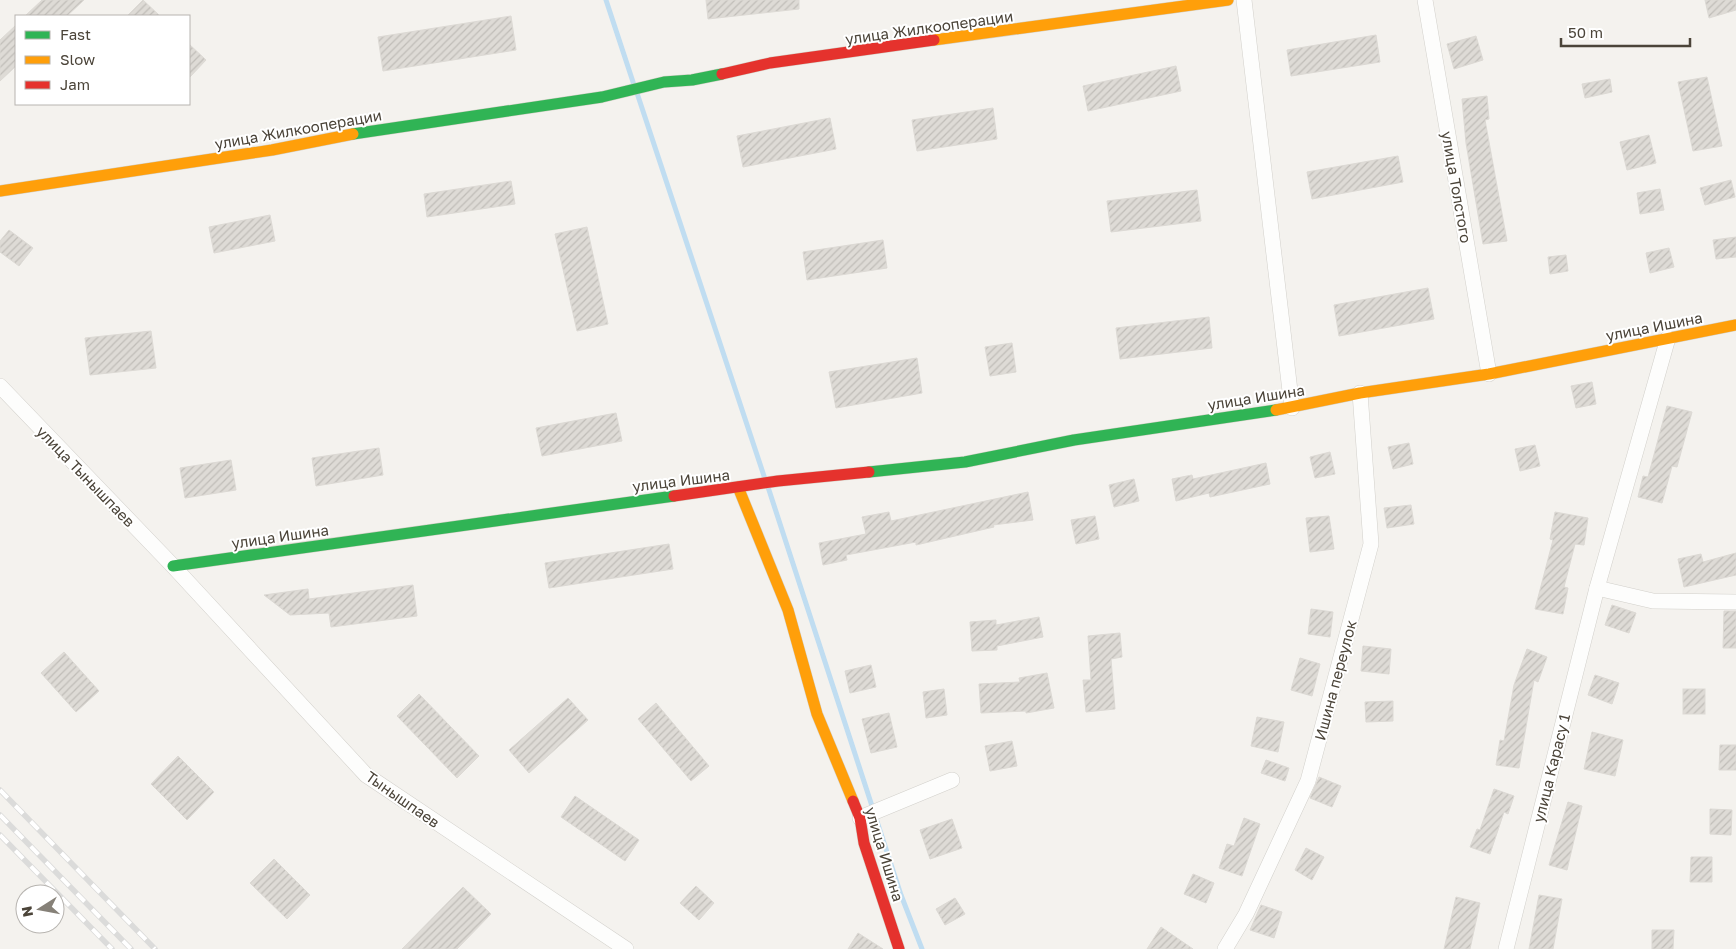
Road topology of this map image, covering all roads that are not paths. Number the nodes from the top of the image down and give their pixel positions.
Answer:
1 (1228, 0) edge
2 (1244, 0) edge
3 (1425, 0) edge
4 (0, 191) edge
5 (1736, 325) edge
6 (1668, 338) junction
7 (1489, 374) junction
8 (0, 386) edge
9 (1360, 394) junction
10 (1292, 408) junction
11 (738, 487) junction
12 (173, 566) junction
13 (1597, 588) junction
14 (1736, 602) edge
15 (952, 780) dead end
16 (860, 818) junction
17 (626, 949) edge
18 (899, 949) edge
19 (1226, 949) edge
20 (1506, 949) edge

1 - 4 street, улица Жилкооперации
2 - 10 street
3 - 7 street, улица Толстого
5 - 6 street, улица Ишина
6 - 7 street, улица Ишина
6 - 13 street, улица Карасу 1
7 - 9 street, улица Ишина
8 - 12 street, улица Тынышпаев
9 - 10 street, улица Ишина
9 - 19 street, Ишина переулок
10 - 11 street, улица Ишина
11 - 12 street, улица Ишина
11 - 16 street, улица Ишина
12 - 17 street, Тынышпаев
13 - 14 street
13 - 20 street, улица Карасу 1
15 - 16 street
16 - 18 street, улица Ишина

